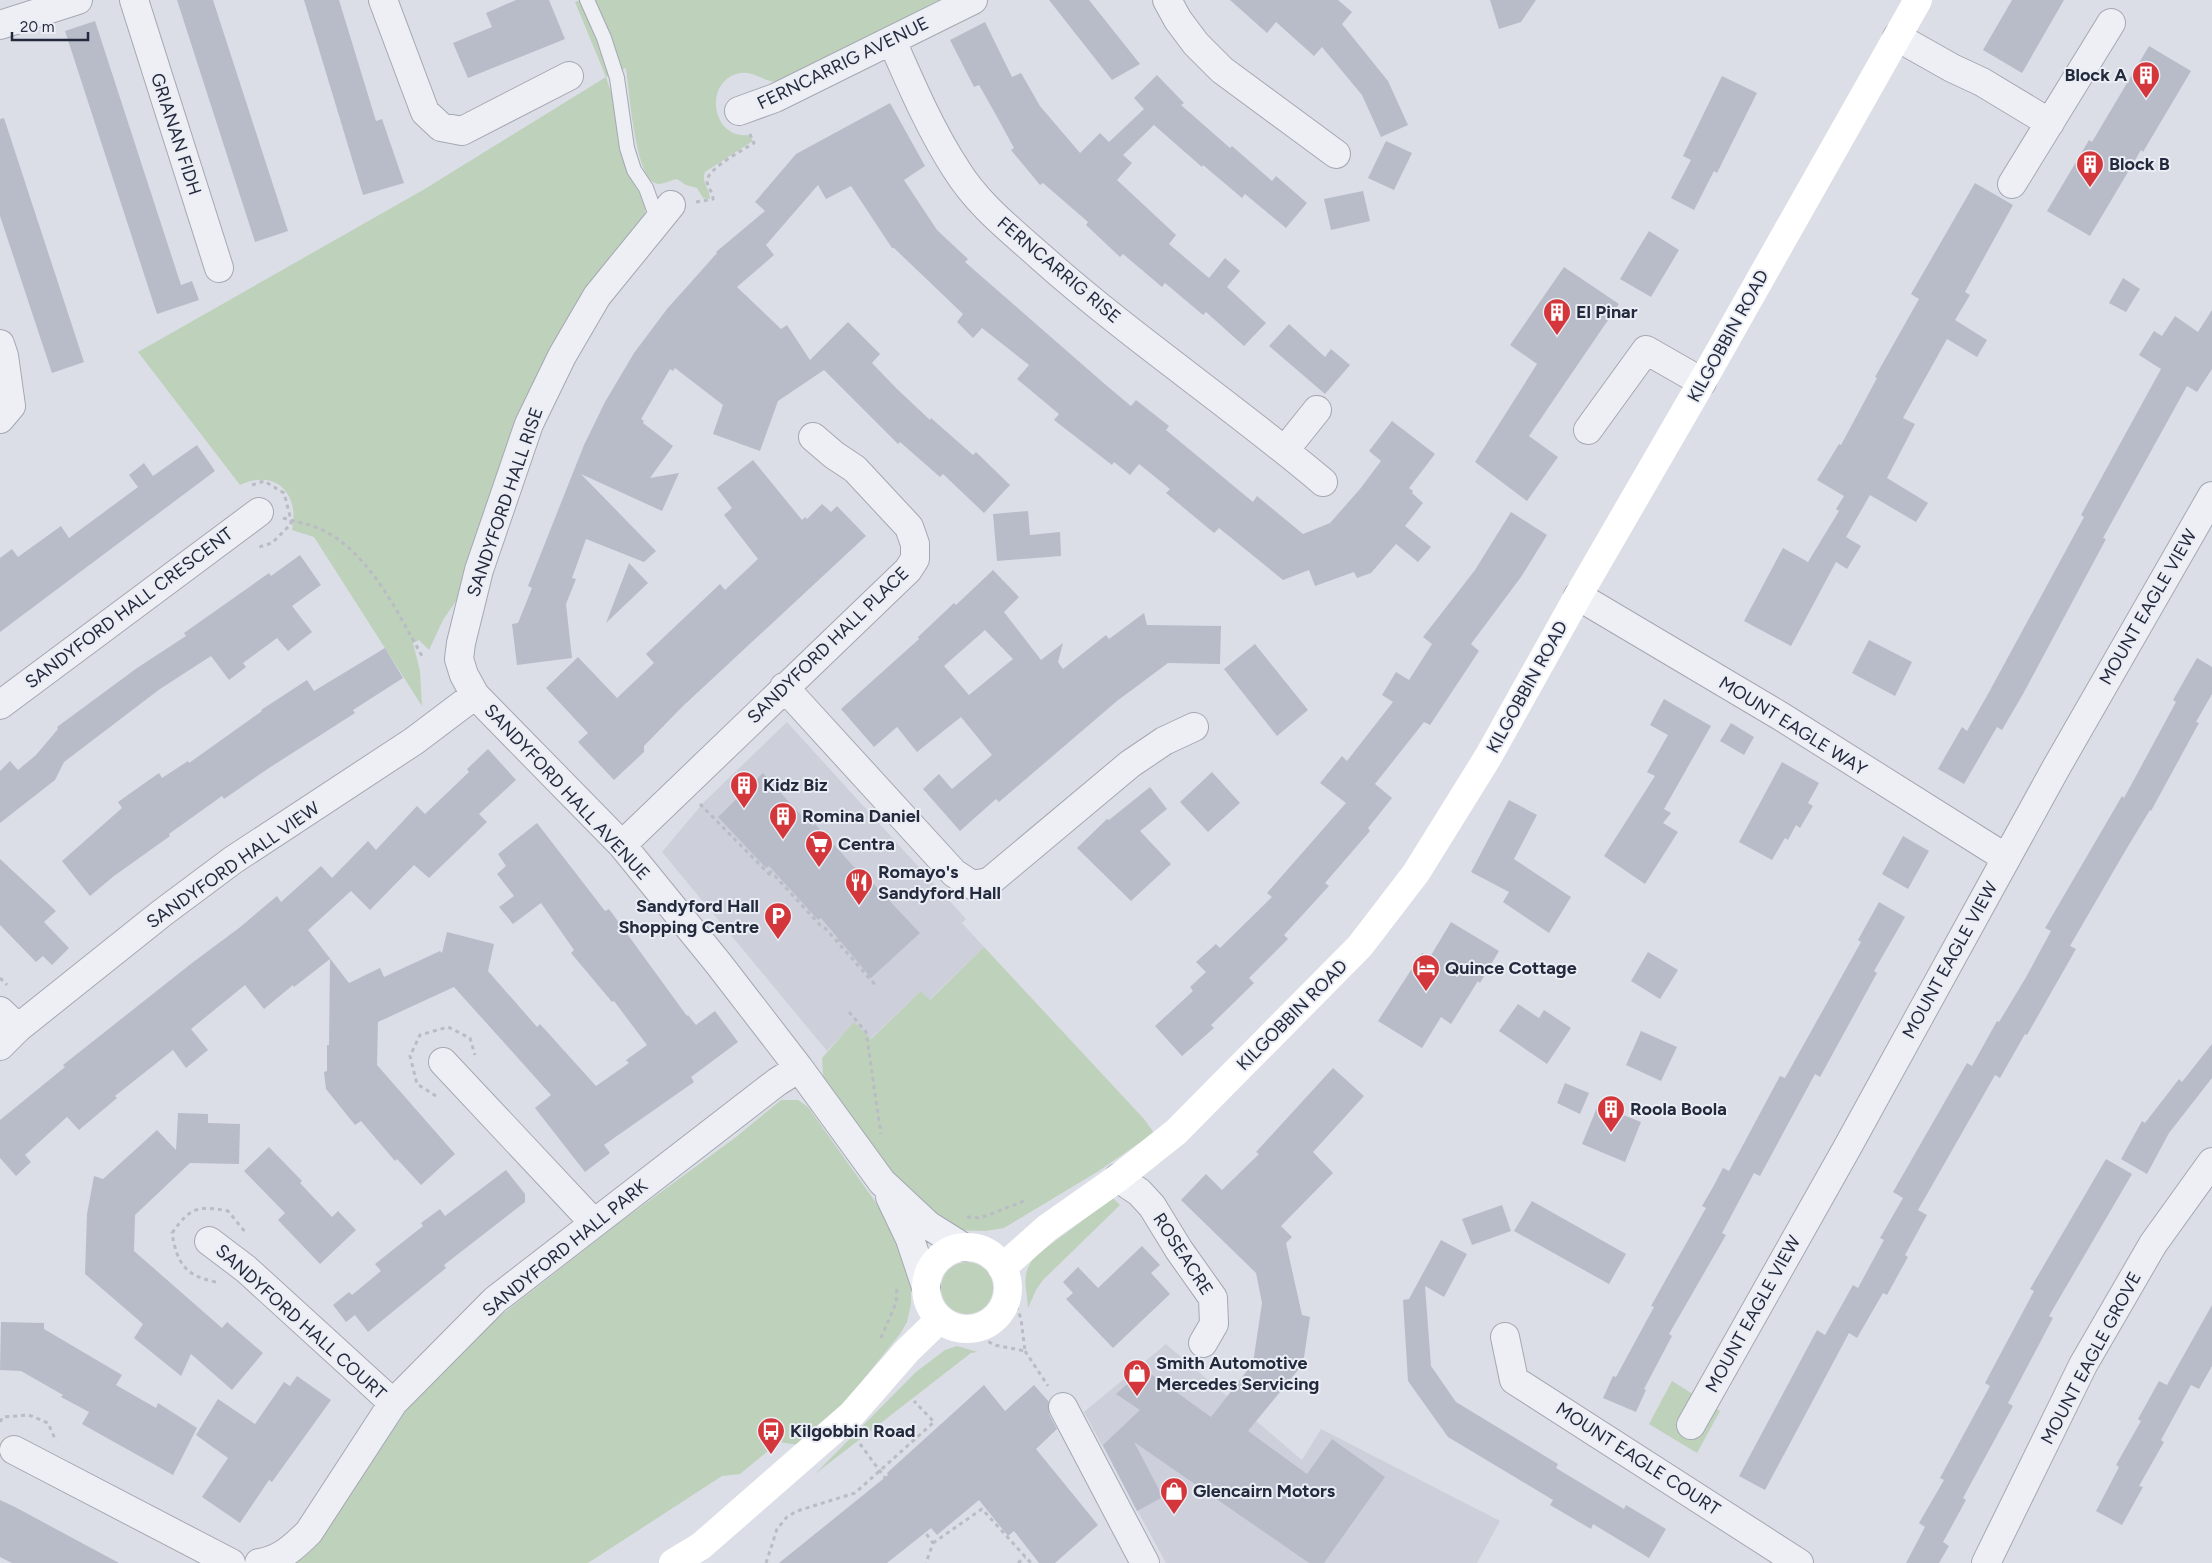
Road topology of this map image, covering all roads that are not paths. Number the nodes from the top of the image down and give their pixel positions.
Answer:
1 (78, 0) edge
2 (134, 0) edge
3 (383, 0) edge
4 (587, 0) edge
5 (973, 0) edge
6 (1167, 0) edge
7 (1918, 0) edge
8 (2111, 23) dead end
9 (0, 25) edge
10 (1897, 37) junction
11 (892, 41) junction
12 (569, 76) dead end
13 (739, 111) road end
14 (2050, 123) junction
15 (1336, 154) dead end
16 (2012, 184) dead end
17 (664, 213) joint
18 (218, 268) dead end
19 (0, 344) edge
20 (1702, 382) junction
21 (1316, 410) dead end
22 (0, 419) edge
23 (1588, 430) dead end
24 (814, 437) dead end
25 (1285, 450) junction
26 (1323, 482) dead end
27 (2211, 500) edge
28 (259, 512) road end
29 (1578, 596) junction
30 (459, 659) joint
31 (784, 687) junction
32 (475, 695) junction
33 (0, 705) edge
34 (1194, 727) dead end
35 (622, 845) junction
36 (2006, 858) junction
37 (6, 1028) edge
38 (443, 1062) dead end
39 (799, 1068) junction
40 (2212, 1162) edge
41 (1118, 1178) junction
42 (882, 1182) junction
43 (594, 1223) junction
44 (209, 1241) dead end
45 (963, 1247) junction
46 (1005, 1275) junction
47 (926, 1287) junction
48 (940, 1319) junction
49 (1505, 1337) dead end
50 (1203, 1343) dead end
51 (1056, 1397) road end
52 (393, 1403) junction
53 (1691, 1425) dead end
54 (14, 1450) dead end
55 (1134, 1557) edge
56 (231, 1563) edge
57 (259, 1563) edge
58 (673, 1563) edge
59 (1799, 1563) edge
60 (1986, 1563) edge

1 - 9 street
2 - 18 street, GRIANAN FIDH
3 - 12 street
4 - 17 lane
5 - 11 street, FERNCARRIG AVENUE
6 - 15 street
7 - 10 street, KILGOBBIN ROAD
8 - 14 street
10 - 14 street
10 - 20 street, KILGOBBIN ROAD
11 - 13 street, FERNCARRIG AVENUE
11 - 25 street, FERNCARRIG RISE
14 - 16 street
17 - 30 street, SANDYFORD HALL RISE
19 - 22 street
20 - 23 street
20 - 29 street, KILGOBBIN ROAD
21 - 25 street
24 - 31 street, SANDYFORD HALL PLACE
25 - 26 street, FERNCARRIG RISE
27 - 36 street, MOUNT EAGLE VIEW
28 - 33 street, SANDYFORD HALL CRESCENT
29 - 36 street, MOUNT EAGLE WAY
29 - 41 street, KILGOBBIN ROAD
30 - 32 street, SANDYFORD HALL AVENUE
31 - 34 street
31 - 35 street, SANDYFORD HALL PLACE
32 - 35 street, SANDYFORD HALL AVENUE
32 - 37 street, SANDYFORD HALL VIEW
35 - 39 street, SANDYFORD HALL AVENUE
36 - 53 street, MOUNT EAGLE VIEW
38 - 43 street
39 - 42 street, SANDYFORD HALL AVENUE
39 - 43 street, SANDYFORD HALL PARK
40 - 60 street, MOUNT EAGLE GROVE
41 - 46 street, KILGOBBIN ROAD
41 - 50 street, ROSEACRE
42 - 45 street, SANDYFORD HALL AVENUE
42 - 47 street, SANDYFORD HALL AVENUE
43 - 52 street, SANDYFORD HALL PARK
44 - 52 street, SANDYFORD HALL COURT
45 - 46 street
45 - 47 street
46 - 48 street
47 - 48 street
48 - 58 street
49 - 59 street, MOUNT EAGLE COURT
51 - 55 street
52 - 57 street, SANDYFORD HALL PARK
54 - 56 street

